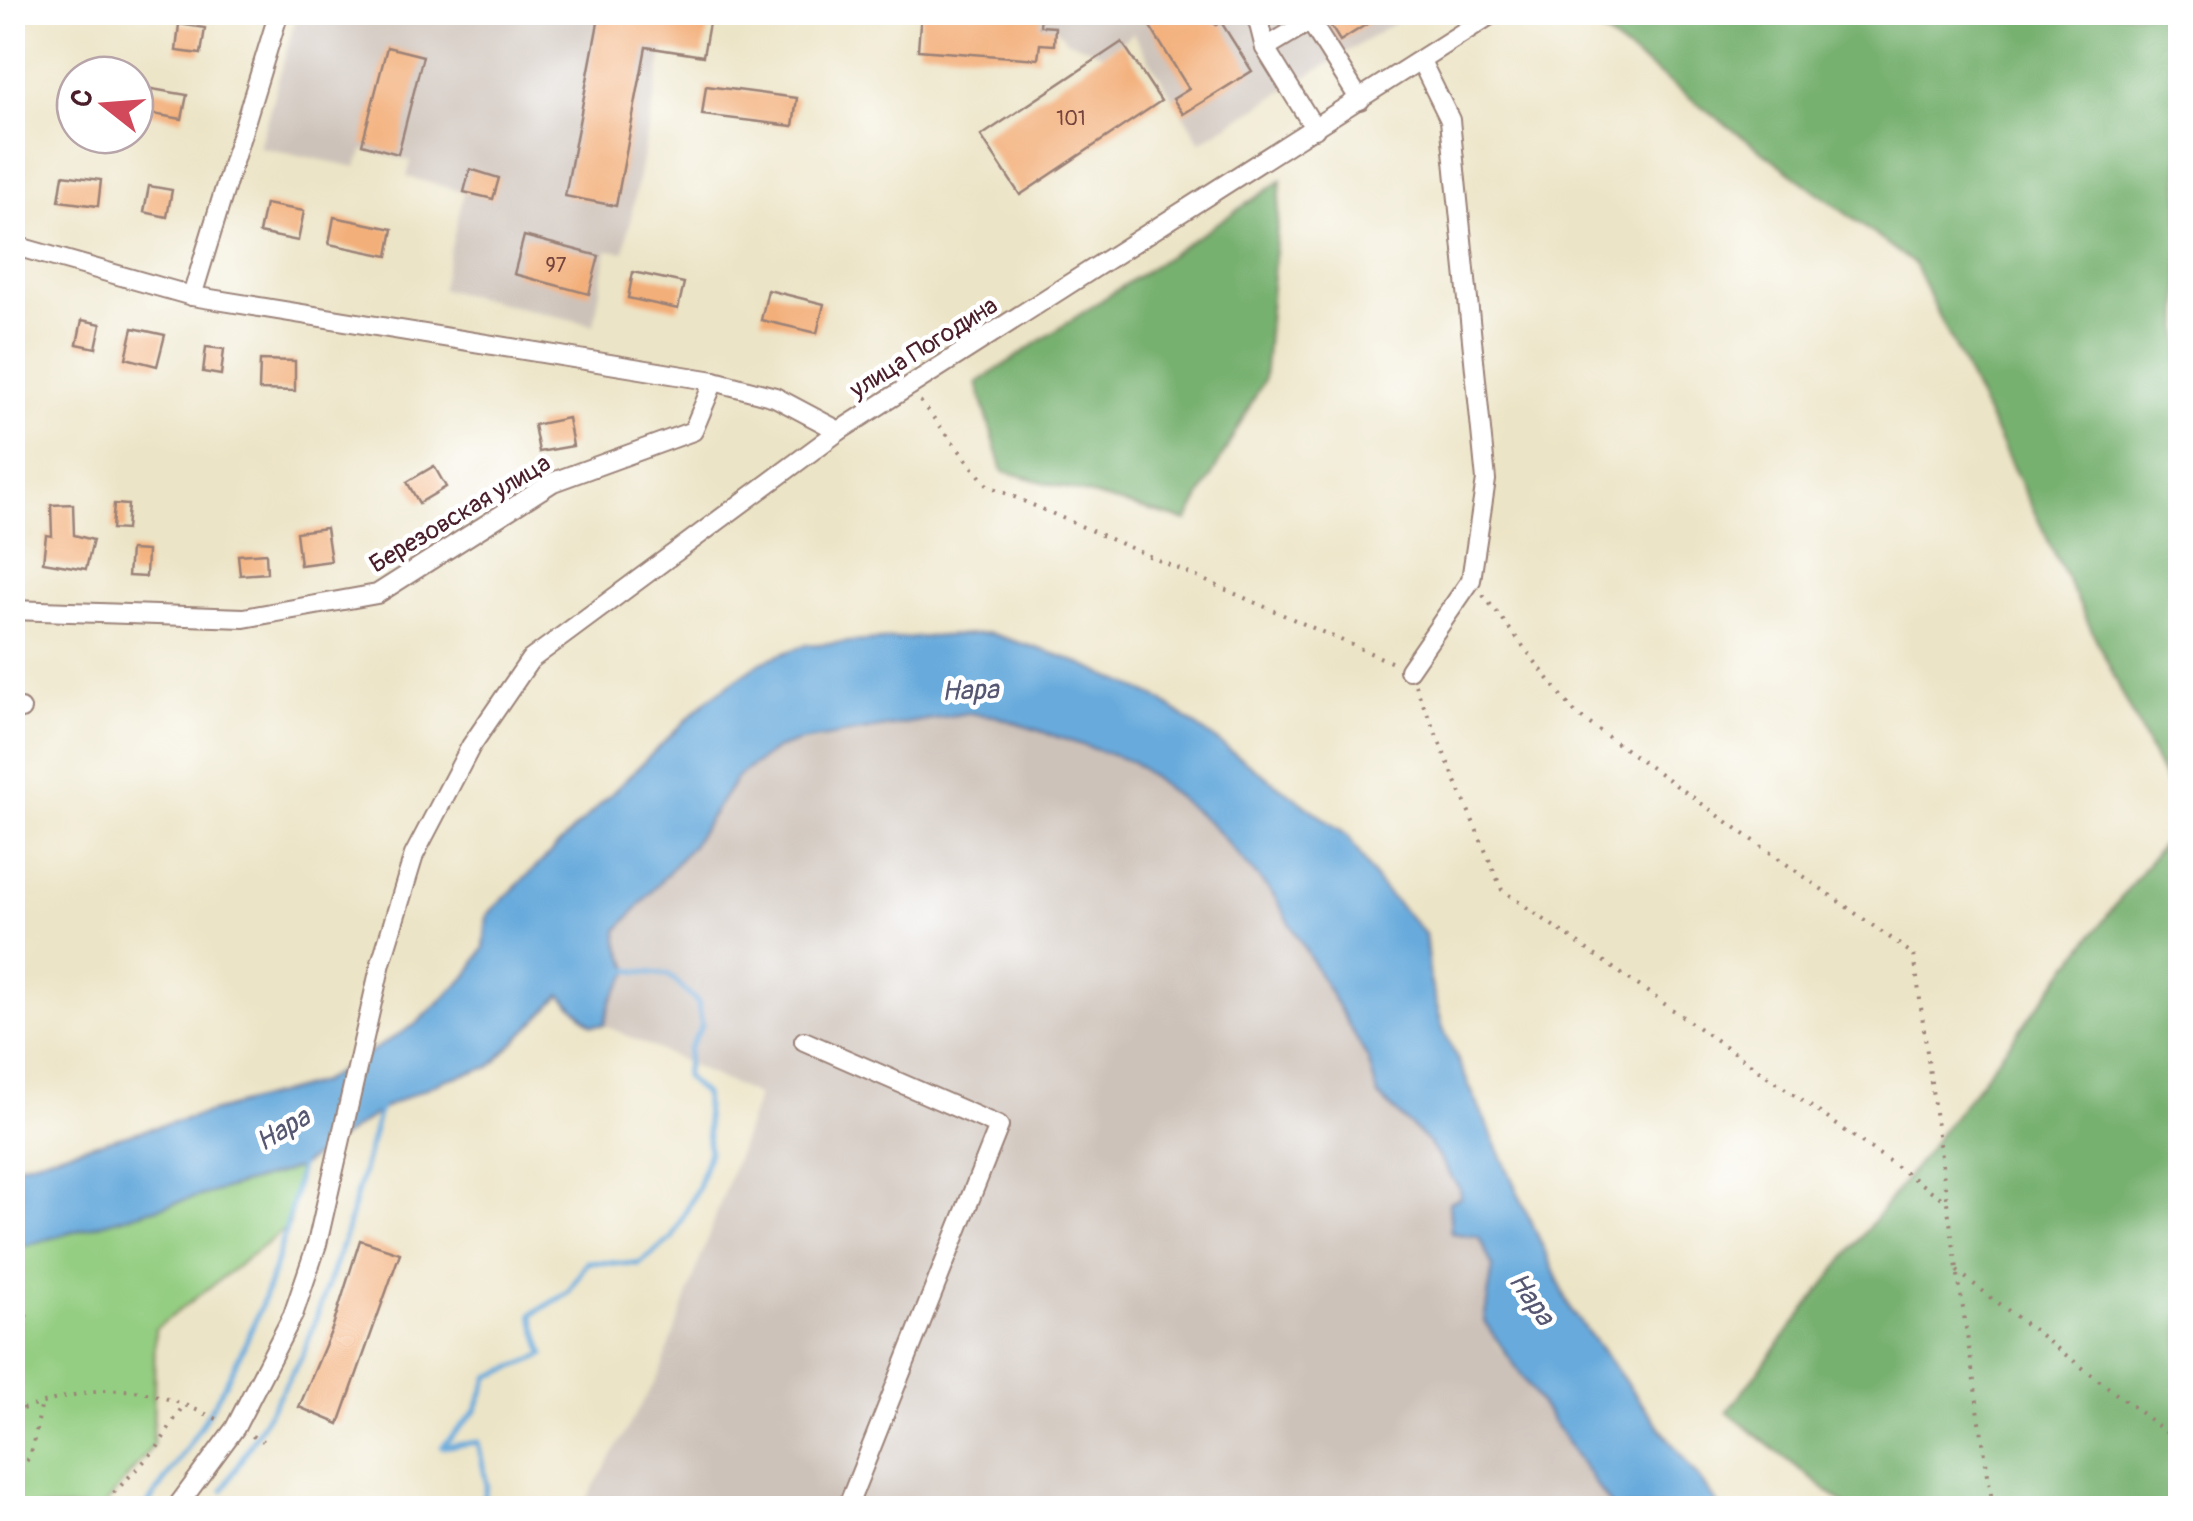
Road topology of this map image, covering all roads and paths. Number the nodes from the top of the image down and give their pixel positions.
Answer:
1 (279, 12) edge
2 (1256, 12) edge
3 (1495, 12) edge
4 (1312, 17) edge
5 (1266, 48) junction
6 (1421, 61) junction
7 (1360, 100) junction
8 (1316, 128) junction
9 (12, 245) edge
10 (192, 296) junction
11 (714, 380) junction
12 (920, 401) dead end
13 (839, 432) junction
14 (1471, 580) junction
15 (12, 610) edge
16 (1408, 670) junction
17 (804, 1041) dead end
18 (1947, 1202) junction
19 (1957, 1271) junction
20 (25, 1311) dead end
21 (12, 1343) edge
22 (42, 1403) junction
23 (184, 1404) junction
24 (13, 1411) edge
25 (213, 1417) dead end
26 (252, 1436) dead end
27 (261, 1440) dead end
28 (2180, 1443) edge
29 (12, 1476) edge
30 (99, 1508) edge
31 (176, 1508) edge
32 (847, 1508) edge
33 (1994, 1508) edge

1 - 10 street
2 - 5 street
3 - 6 street, улица Погодина
4 - 5 street
4 - 7 street
5 - 8 street
6 - 7 street, улица Погодина
6 - 14 street
7 - 8 street, улица Погодина
8 - 13 street, улица Погодина
9 - 10 street, улица Погодина
10 - 11 street, улица Погодина
11 - 13 street, улица Погодина
11 - 15 street, Березовская улица
12 - 16 path
13 - 31 street
14 - 16 street
14 - 18 path
16 - 18 path
17 - 32 street
18 - 19 path
19 - 28 path
19 - 33 path
20 - 21 path
22 - 23 path
22 - 24 path
22 - 29 path
23 - 25 path
23 - 30 path
26 - 27 path

